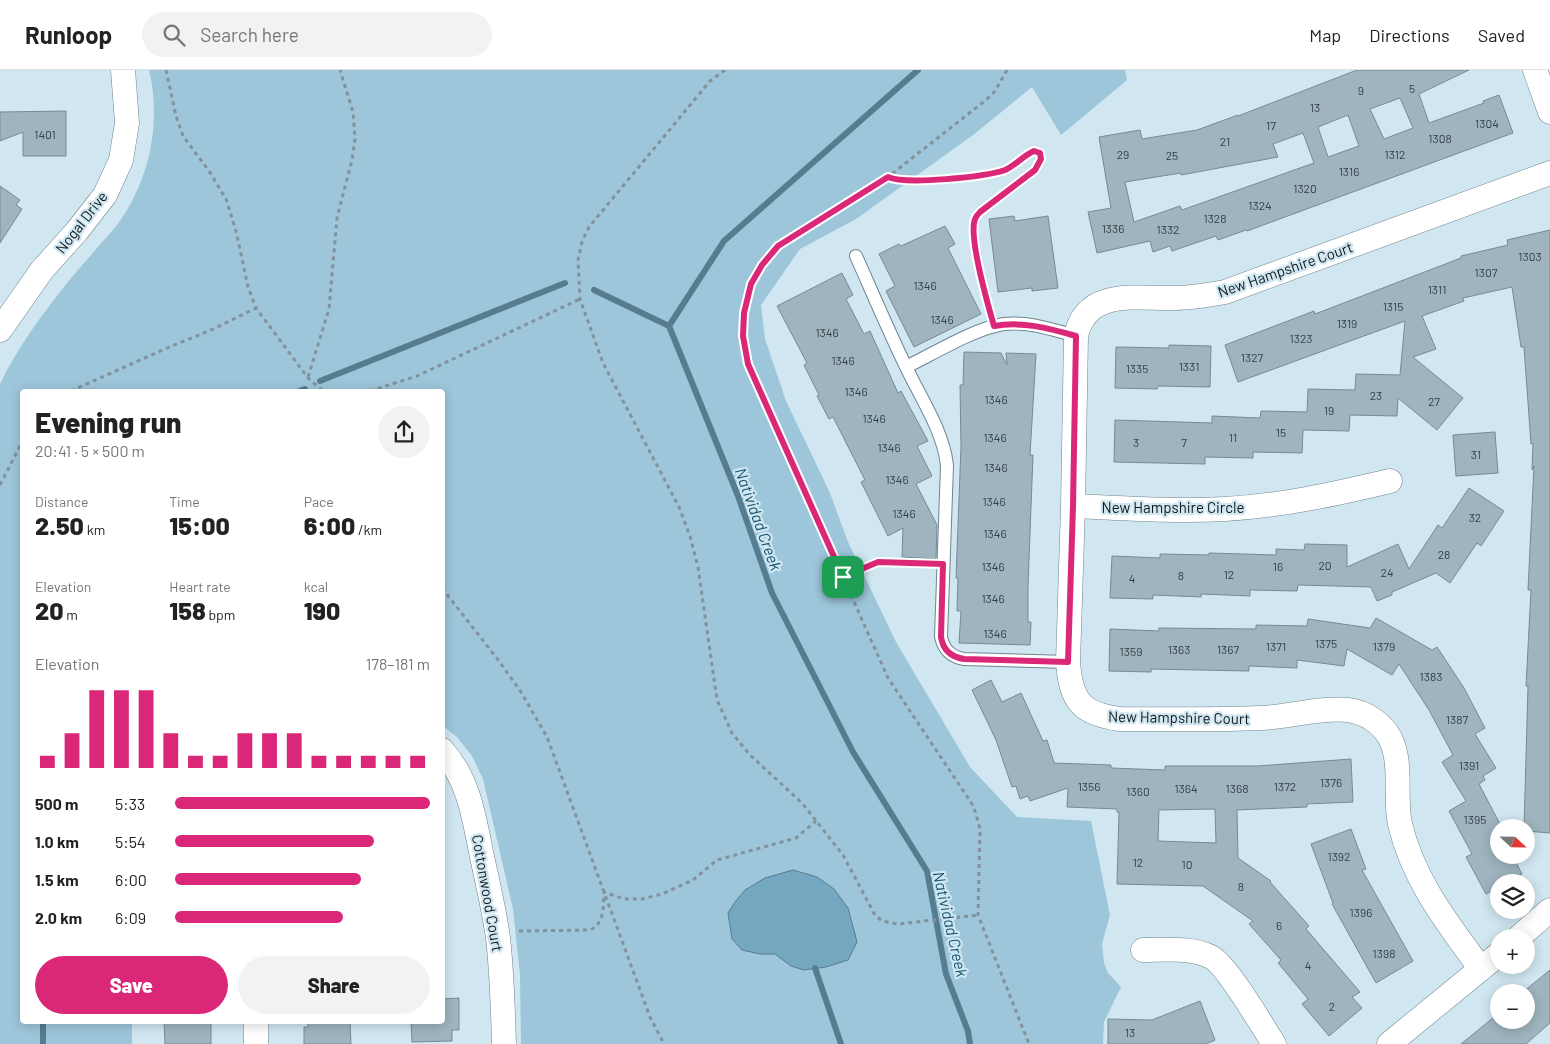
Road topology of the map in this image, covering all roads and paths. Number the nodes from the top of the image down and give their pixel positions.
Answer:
1 (123, 70) edge
2 (166, 70) edge
3 (340, 70) edge
4 (725, 70) edge
5 (1007, 70) edge
6 (1536, 70) edge
7 (1550, 112) edge
8 (1550, 173) edge
9 (888, 177) junction
10 (856, 256) dead end
11 (580, 299) junction
12 (256, 308) junction
13 (994, 326) junction
14 (0, 330) edge
15 (1076, 336) junction
16 (906, 367) junction
17 (308, 378) junction
18 (76, 389) edge
19 (321, 389) edge
20 (376, 389) edge
21 (20, 446) edge
22 (1390, 482) dead end
23 (0, 485) edge
24 (1073, 506) junction
25 (943, 564) junction
26 (843, 577) junction
27 (445, 592) edge
28 (1068, 662) junction
29 (445, 754) edge
30 (816, 821) junction
31 (604, 892) junction
32 (1550, 910) edge
33 (978, 915) junction
34 (1528, 929) edge
35 (497, 931) junction
36 (1142, 950) dead end
37 (1490, 961) edge
38 (256, 1024) edge
39 (256, 1044) edge
40 (504, 1044) edge
41 (664, 1044) edge
42 (1029, 1044) edge
43 (1274, 1044) edge
44 (1389, 1044) edge

1 - 14 street, Nogal Drive
2 - 12 path
3 - 17 path
4 - 11 path
5 - 9 path
6 - 7 street
8 - 15 street, New Hampshire Court
9 - 13 path
9 - 26 path
10 - 16 lane
11 - 20 path
11 - 30 path
12 - 17 path
12 - 18 path
13 - 15 lane
13 - 16 lane
15 - 24 street, New Hampshire Court
16 - 25 lane
17 - 19 path
21 - 23 path
22 - 24 street, New Hampshire Circle
24 - 28 street, New Hampshire Court
25 - 26 path
25 - 28 lane
26 - 33 path
27 - 31 path
28 - 37 street, New Hampshire Court
29 - 35 street, Cottonwood Court
30 - 31 path
30 - 33 path
31 - 35 path
31 - 41 path
32 - 34 street
33 - 42 path
35 - 40 street, Cottonwood Court
36 - 43 street
37 - 44 street
38 - 39 street

